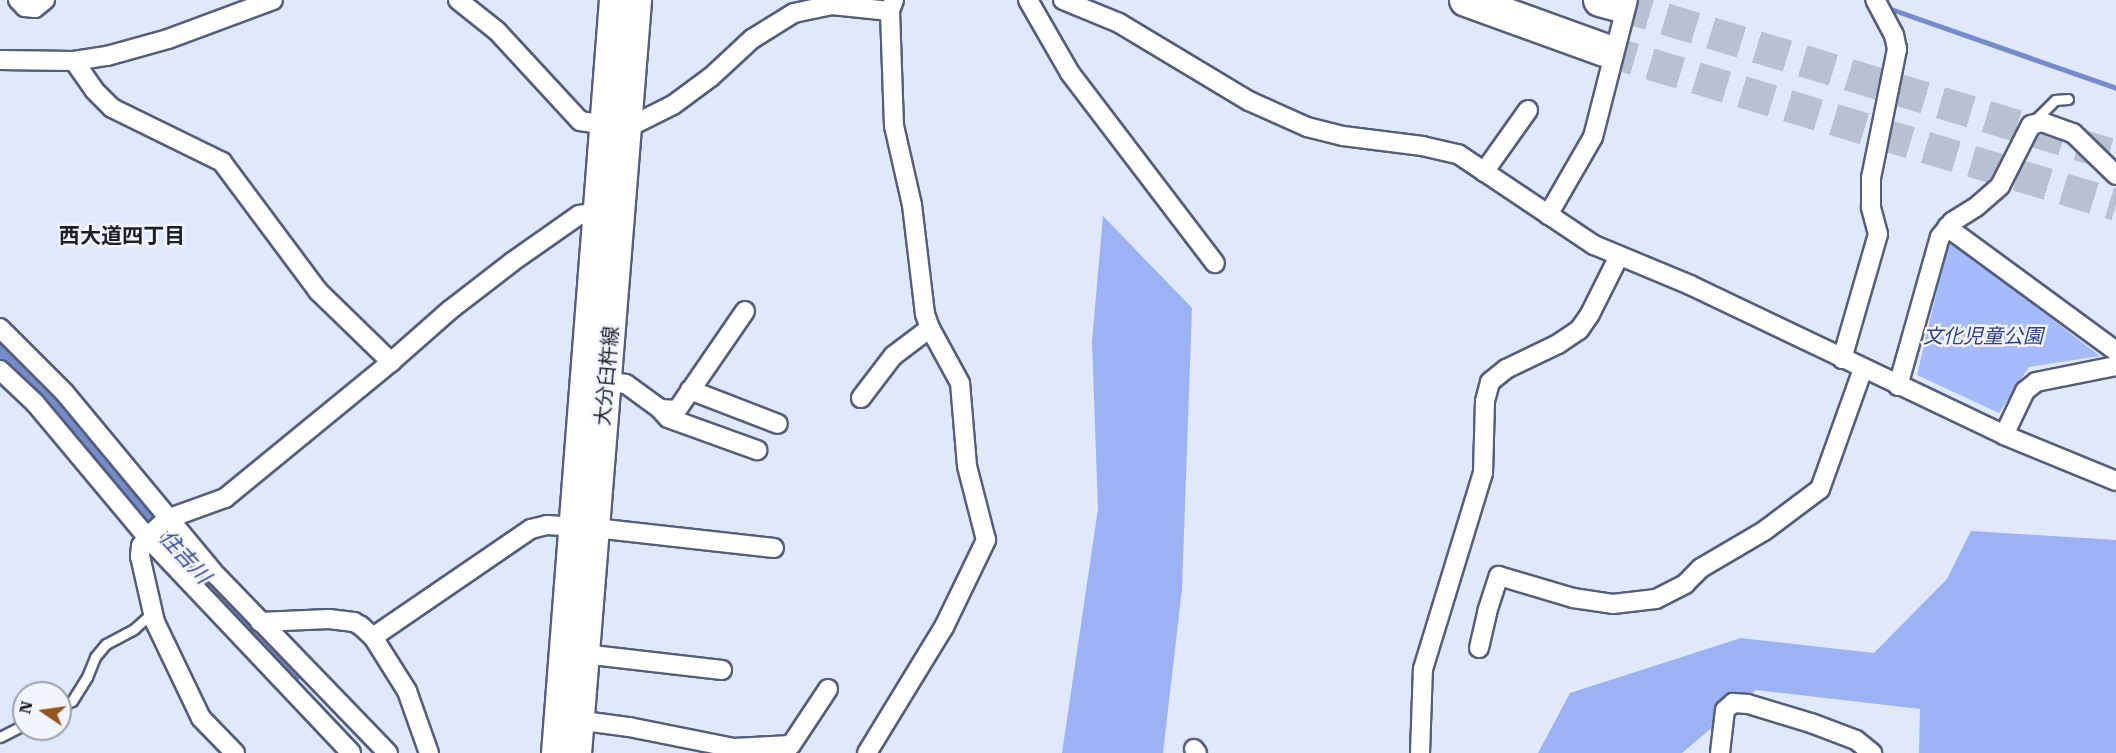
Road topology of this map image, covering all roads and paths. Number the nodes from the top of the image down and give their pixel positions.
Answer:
1 (18, 0) edge
2 (45, 0) edge
3 (273, 0) edge
4 (458, 0) edge
5 (613, 0) edge
6 (638, 0) edge
7 (1028, 0) edge
8 (1062, 0) edge
9 (1466, 0) edge
10 (1875, 0) edge
11 (1616, 2) edge
12 (892, 5) edge
13 (790, 7) edge
14 (1604, 50) tunnel mouth
15 (0, 60) edge
16 (74, 61) junction
17 (2068, 99) dead end
18 (1528, 110) dead end
19 (2036, 123) junction
20 (615, 127) junction
21 (1484, 172) junction
22 (2116, 175) edge
23 (608, 211) junction
24 (1548, 215) junction
25 (1947, 227) junction
26 (1619, 256) junction
27 (1215, 263) dead end
28 (745, 311) dead end
29 (0, 328) edge
30 (930, 328) junction
31 (2116, 351) edge
32 (1842, 359) junction
33 (392, 362) junction
34 (2116, 366) edge
35 (1863, 369) junction
36 (0, 370) edge
37 (595, 380) junction
38 (1898, 386) junction
39 (690, 390) junction
40 (861, 398) dead end
41 (660, 409) junction
42 (778, 424) dead end
43 (2004, 435) junction
44 (757, 450) dead end
45 (2116, 481) edge
46 (167, 519) junction
47 (584, 527) junction
48 (147, 537) junction
49 (774, 548) dead end
50 (153, 612) junction
51 (260, 622) junction
52 (373, 637) junction
53 (1479, 648) dead end
54 (574, 653) junction
55 (722, 670) dead end
56 (828, 689) dead end
57 (72, 701) edge
58 (569, 719) junction
59 (682, 745) edge
60 (236, 753) edge
61 (351, 753) edge
62 (388, 753) edge
63 (429, 753) edge
64 (555, 753) edge
65 (578, 753) edge
66 (867, 753) edge
67 (1420, 753) edge
68 (1720, 753) edge
69 (1872, 753) edge

1 - 2 street
3 - 16 street
4 - 20 street
5 - 20 main road, 大分臼杵線
6 - 20 main road, 大分臼杵線
7 - 27 street
8 - 21 street
9 - 14 highway
10 - 32 street
11 - 24 street
12 - 13 street
12 - 30 street
13 - 20 street
15 - 16 street
16 - 33 street
17 - 19 lane
18 - 21 street
19 - 22 street
19 - 25 street
20 - 23 main road, 大分臼杵線
21 - 24 street
23 - 33 street
23 - 37 main road, 大分臼杵線
24 - 26 street
25 - 31 street
25 - 38 street
26 - 32 street
26 - 67 street
28 - 39 street
29 - 46 street
30 - 40 street
30 - 66 street
32 - 35 street
33 - 46 street
34 - 43 street
35 - 38 street
35 - 53 street
36 - 48 street
37 - 41 street
37 - 47 main road, 大分臼杵線
38 - 43 street
39 - 41 street
39 - 42 street
41 - 44 street
43 - 45 street
46 - 48 street
46 - 51 street
47 - 49 street
47 - 52 street
47 - 54 main road, 大分臼杵線
48 - 50 street
48 - 61 street
50 - 57 lane
50 - 60 street
51 - 52 street
51 - 62 street
52 - 63 street
54 - 55 street
54 - 58 main road, 大分臼杵線
56 - 59 street
58 - 59 street
58 - 64 main road, 大分臼杵線
58 - 65 main road, 大分臼杵線
68 - 69 street

